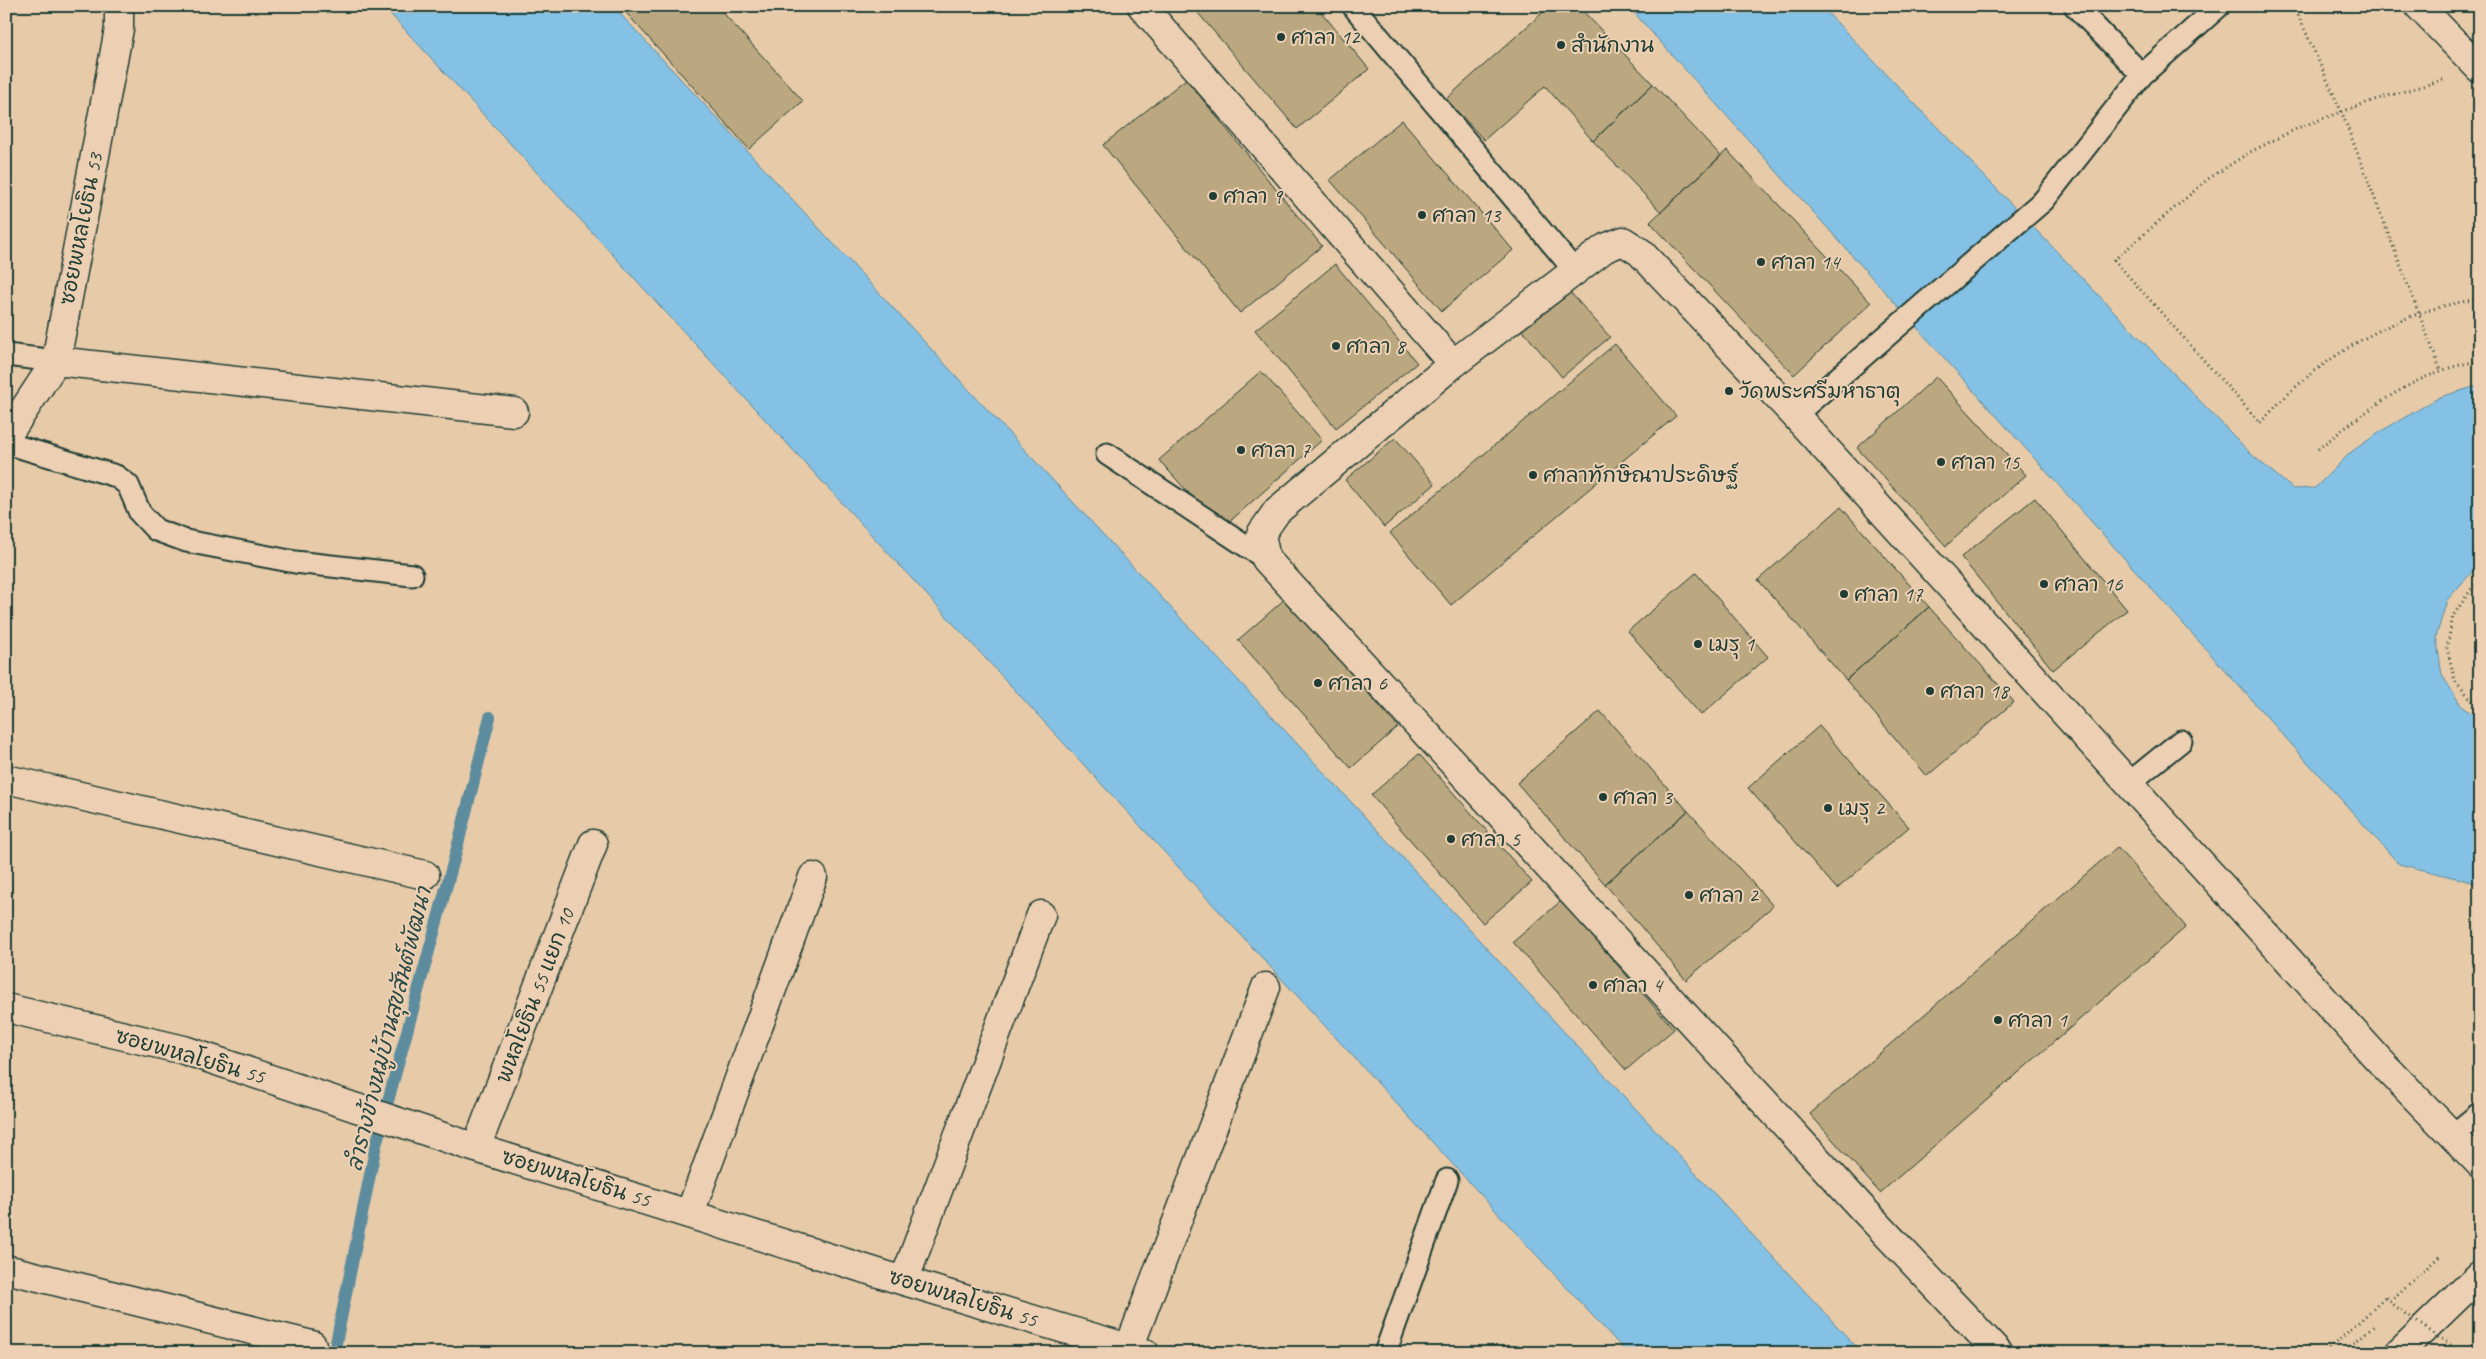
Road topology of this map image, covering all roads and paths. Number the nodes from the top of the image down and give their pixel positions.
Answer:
1 (119, 6) edge
2 (1142, 6) edge
3 (1353, 6) edge
4 (2075, 6) edge
5 (2219, 6) edge
6 (2294, 6) edge
7 (2419, 6) edge
8 (2479, 68) edge
9 (2142, 75) junction
10 (2342, 113) junction
11 (1575, 271) junction
12 (2480, 299) edge
13 (2420, 314) junction
14 (6, 356) edge
15 (56, 361) junction
16 (2480, 361) edge
17 (1453, 364) junction
18 (2441, 371) junction
19 (514, 412) dead end
20 (1795, 415) junction
21 (6, 437) edge
22 (6, 443) edge
23 (2318, 449) dead end
24 (1107, 454) dead end
25 (1266, 560) junction
26 (412, 575) dead end
27 (2480, 584) edge
28 (2480, 709) edge
29 (2181, 741) dead end
30 (6, 779) edge
31 (2128, 784) junction
32 (593, 844) dead end
33 (425, 875) dead end
34 (813, 877) dead end
35 (1041, 915) dead end
36 (1266, 987) dead end
37 (6, 1008) edge
38 (2480, 1113) edge
39 (2453, 1135) junction
40 (476, 1148) junction
41 (2480, 1164) edge
42 (1447, 1180) dead end
43 (690, 1213) junction
44 (2440, 1256) dead end
45 (6, 1268) edge
46 (2480, 1275) edge
47 (904, 1281) junction
48 (2390, 1301) junction
49 (2394, 1306) junction
50 (2387, 1313) dead end
51 (2380, 1319) dead end
52 (312, 1344) dead end
53 (1137, 1350) edge
54 (1385, 1353) edge
55 (1999, 1353) edge
56 (2325, 1353) edge
57 (2343, 1353) edge
58 (2399, 1353) edge
59 (2462, 1353) edge

1 - 15 street, ซอยพหลโยธิน 53
2 - 17 street
3 - 11 lane
4 - 9 lane
5 - 9 lane
6 - 10 path
7 - 8 street
8 - 10 path
9 - 20 lane
10 - 13 path
10 - 13 path
11 - 17 street
11 - 20 street
12 - 13 path
13 - 18 path
14 - 15 lane
15 - 19 street
15 - 21 street, ซอยพหลโยธิน 53
16 - 18 path
17 - 25 street
18 - 23 path
20 - 31 street
22 - 26 lane
24 - 25 lane
25 - 55 street
27 - 28 path
29 - 31 lane
30 - 33 street
31 - 39 street
32 - 40 street, พหลโยธิน 55 แยก 10
34 - 43 street
35 - 47 street
36 - 53 street
37 - 40 street, ซอยพหลโยธิน 55
38 - 39 lane
39 - 41 street
40 - 43 street, ซอยพหลโยธิน 55
42 - 54 lane
43 - 47 street, ซอยพหลโยธิน 55
44 - 48 path
45 - 52 street
46 - 58 street
47 - 53 street, ซอยพหลโยธิน 55
48 - 49 path, bridge
48 - 56 path, bridge
49 - 50 path
49 - 59 path, bridge
51 - 57 path

